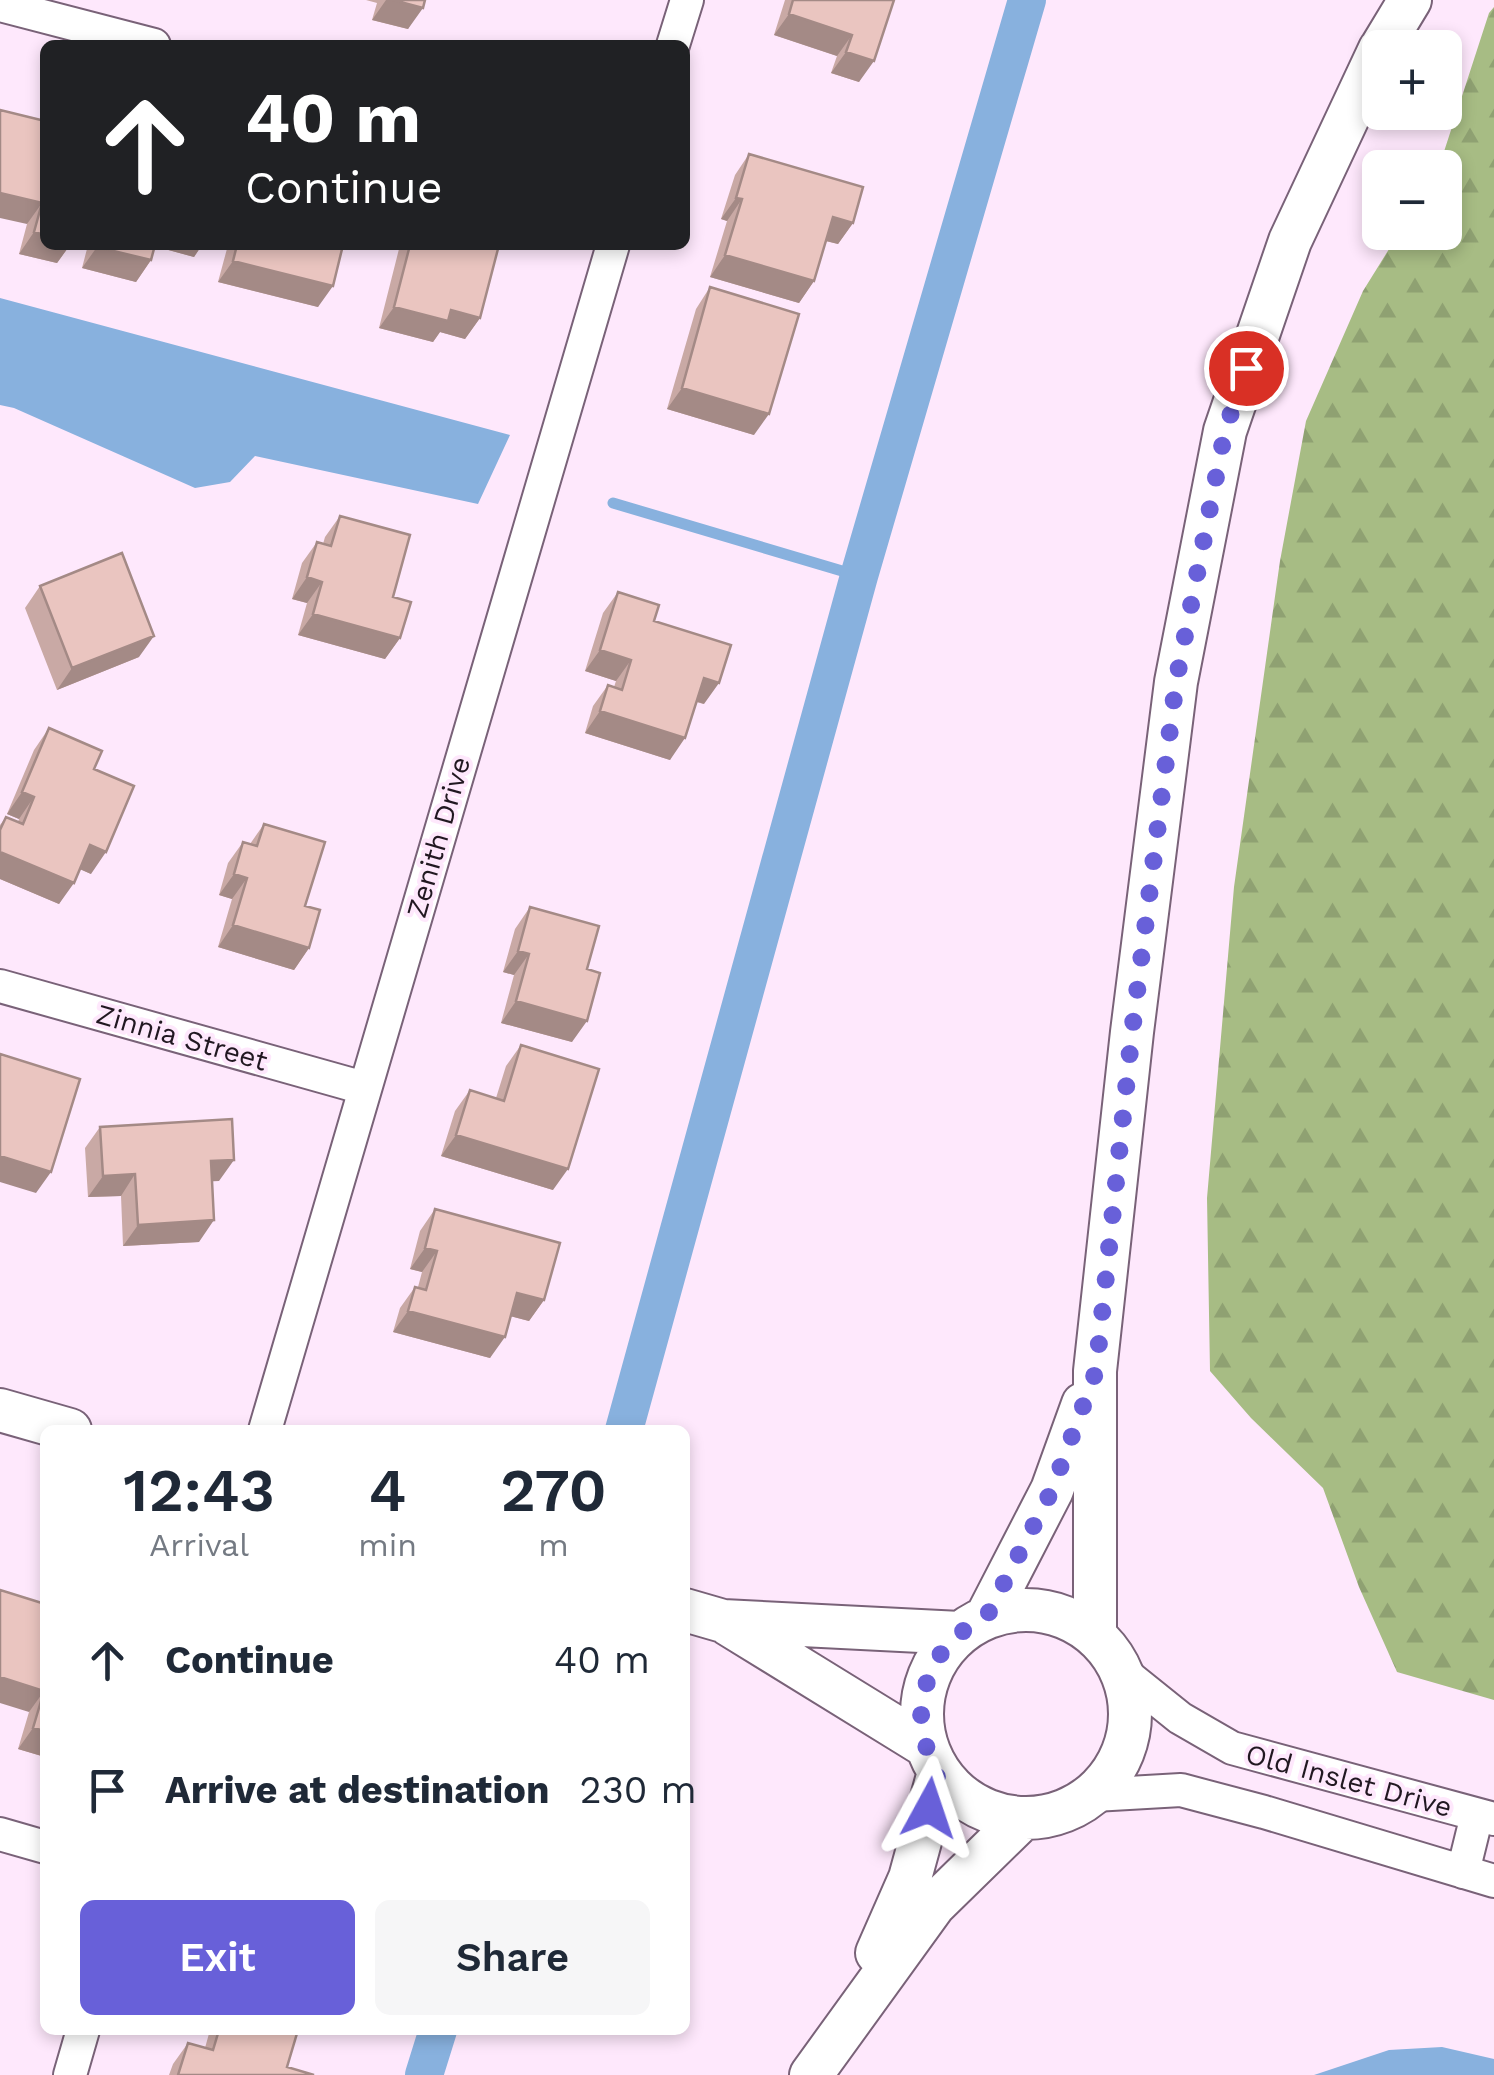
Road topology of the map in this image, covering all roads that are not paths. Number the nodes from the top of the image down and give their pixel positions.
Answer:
1 (686, 0) edge
2 (1410, 0) edge
3 (0, 5) edge
4 (1391, 30) edge
5 (135, 40) edge
6 (674, 40) edge
7 (1362, 87) edge
8 (612, 250) edge
9 (0, 986) edge
10 (364, 1088) junction
11 (1096, 1371) junction
12 (0, 1410) edge
13 (52, 1425) edge
14 (267, 1425) edge
15 (704, 1615) edge
16 (974, 1624) junction
17 (1095, 1633) junction
18 (1124, 1673) junction
19 (932, 1759) junction
20 (1094, 1795) junction
21 (1485, 1817) edge
22 (1021, 1820) junction
23 (0, 1834) edge
24 (40, 1846) edge
25 (1479, 1877) edge
26 (847, 2023) junction
27 (82, 2035) edge
28 (70, 2075) edge
29 (811, 2075) edge

1 - 6 street
2 - 4 street
3 - 5 street
7 - 11 street
8 - 10 street, Zenith Drive
9 - 10 street, Zinnia Street
10 - 14 street, Zenith Drive
11 - 16 street
11 - 17 street
12 - 13 street
15 - 16 street
15 - 19 street
16 - 17 street
16 - 19 street
17 - 18 street
18 - 20 street
18 - 21 street, Old Inslet Drive
19 - 22 street
19 - 26 street
20 - 22 street
20 - 25 street, Old Inslet Drive
21 - 25 street, Old Inslet Drive
22 - 26 street
23 - 24 street
26 - 29 street
27 - 28 street

